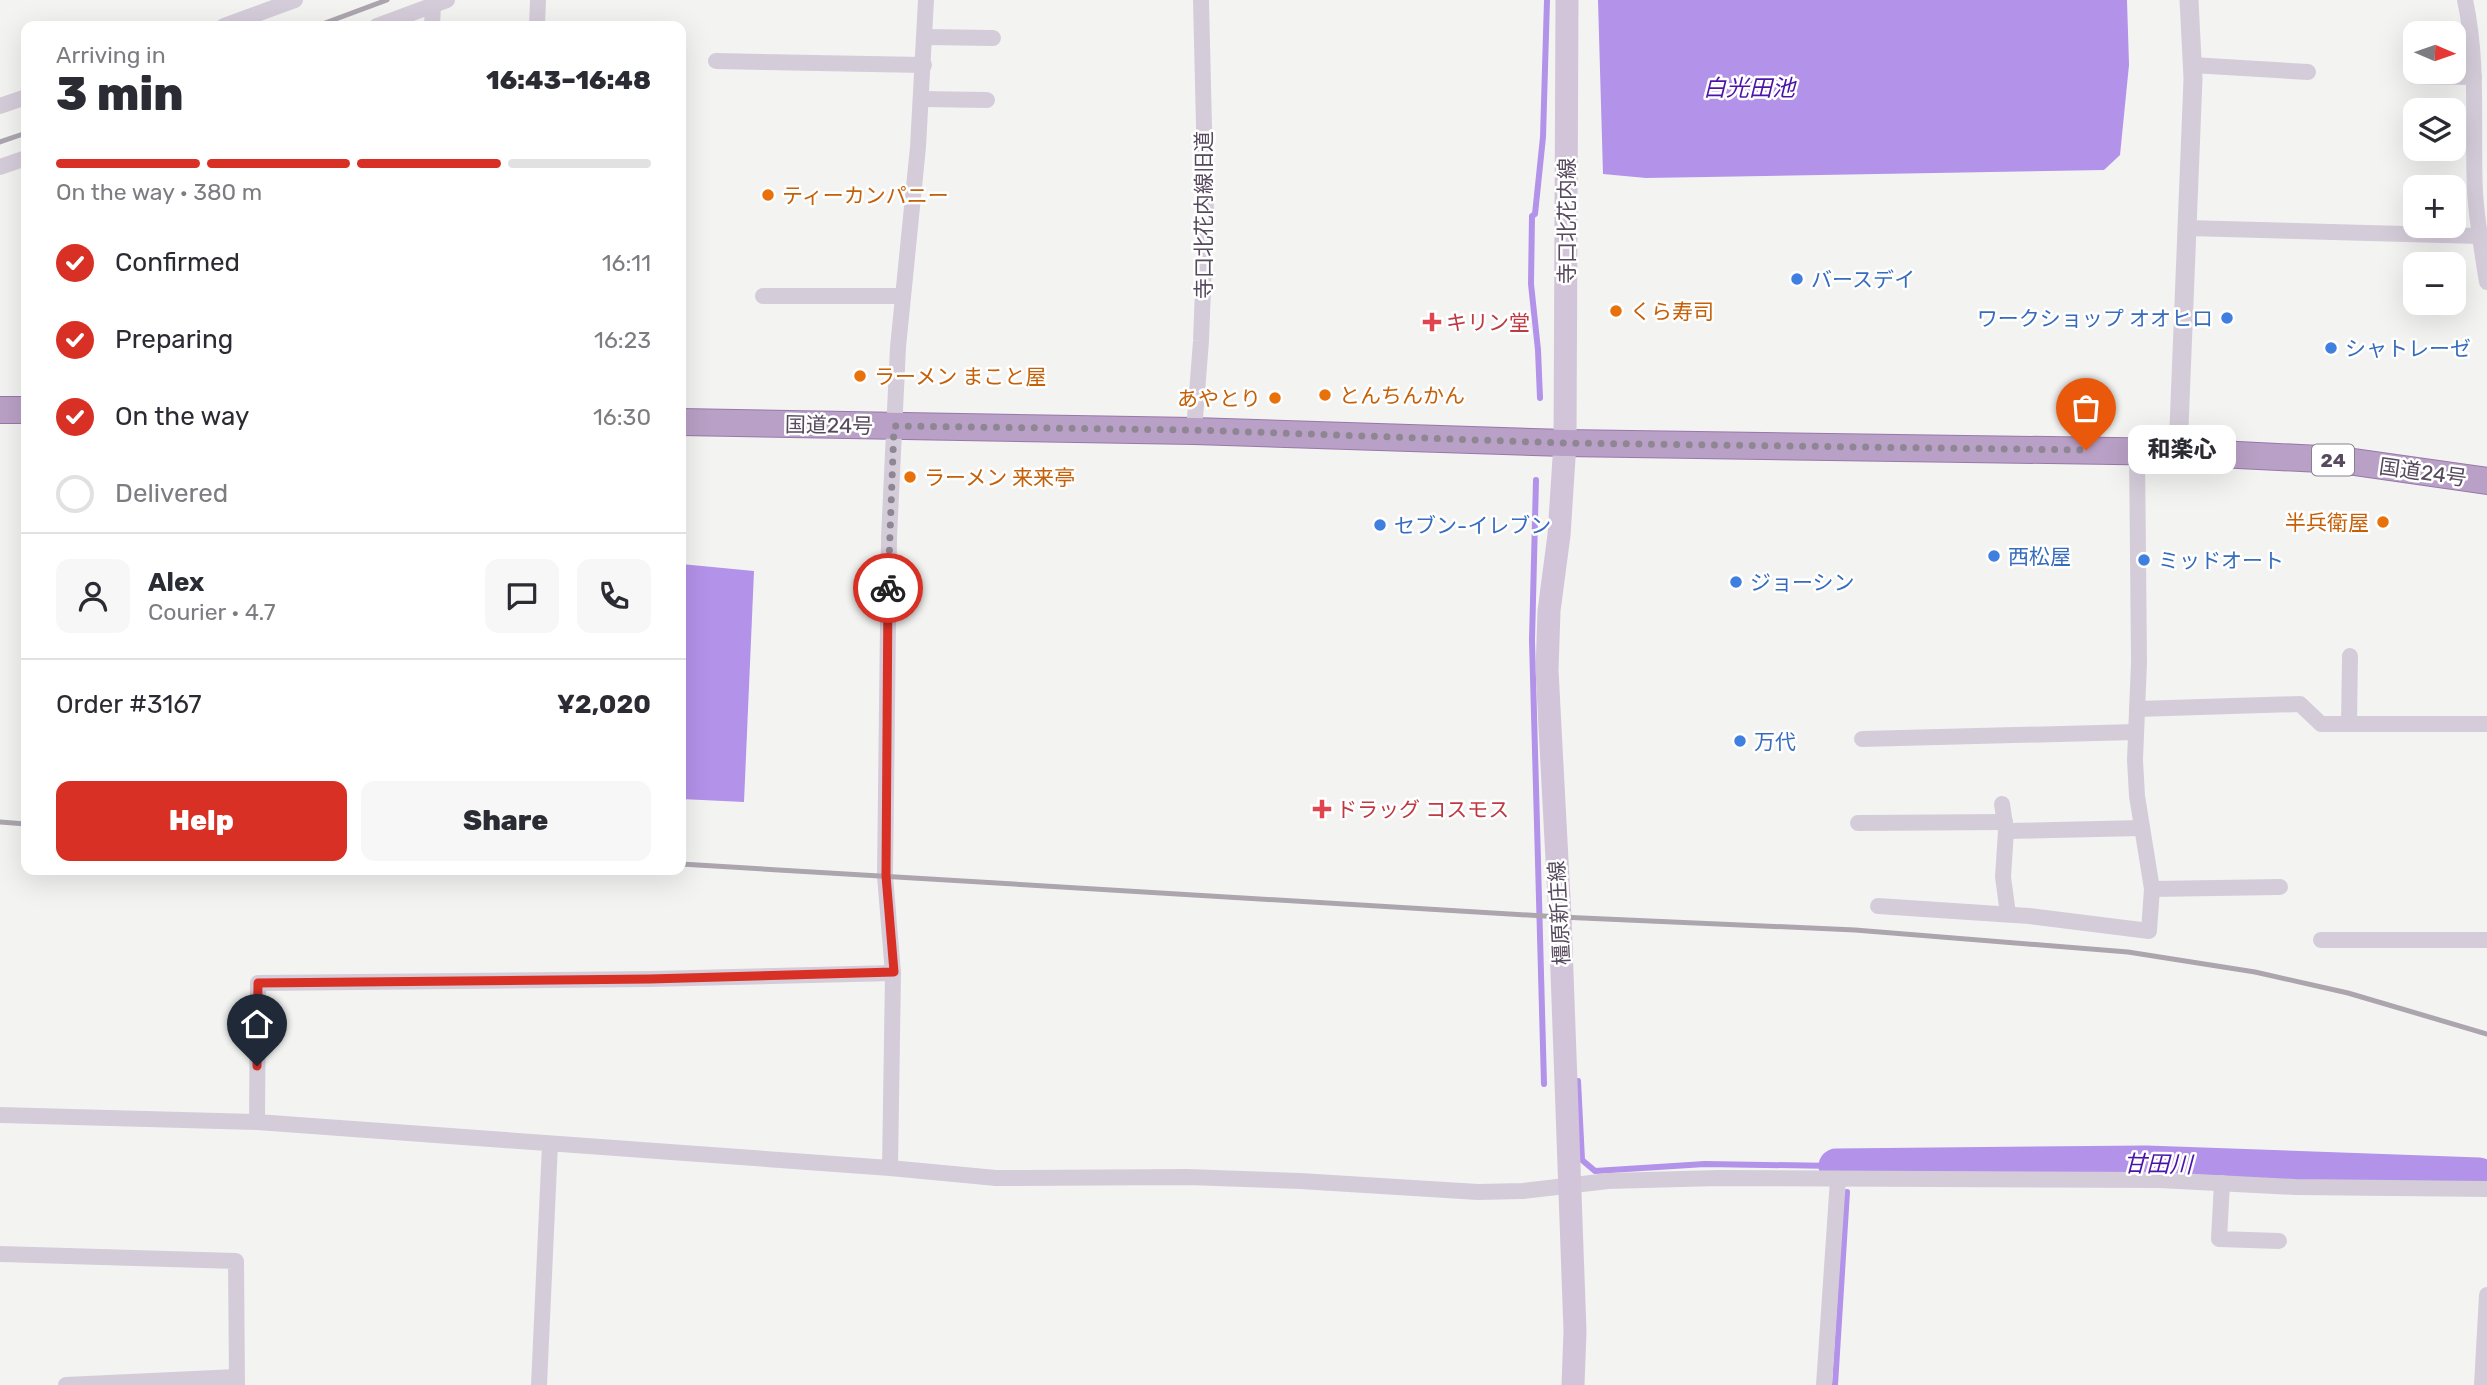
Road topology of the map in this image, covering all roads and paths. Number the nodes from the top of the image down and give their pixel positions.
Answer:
1 (295, 0) edge
2 (538, 0) edge
3 (926, 0) edge
4 (1201, 0) edge
5 (1567, 0) edge
6 (2189, 0) edge
7 (2465, 0) edge
8 (440, 3) edge
9 (273, 4) edge
10 (235, 21) edge
11 (391, 21) edge
12 (434, 21) edge
13 (537, 21) edge
14 (925, 37) junction
15 (993, 38) dead end
16 (2480, 43) edge
17 (716, 61) dead end
18 (924, 65) junction
19 (2192, 65) junction
20 (2308, 72) dead end
21 (2466, 77) edge
22 (2474, 77) junction
23 (21, 99) edge
24 (922, 99) junction
25 (987, 100) dead end
26 (0, 106) edge
27 (21, 160) edge
28 (0, 167) edge
29 (2187, 228) junction
30 (2479, 236) junction
31 (2487, 282) edge
32 (764, 296) dead end
33 (904, 296) junction
34 (0, 410) edge
35 (21, 410) edge
36 (686, 422) edge
37 (894, 426) junction
38 (1194, 430) junction
39 (1564, 443) junction
40 (2137, 451) junction
41 (2178, 452) junction
42 (2487, 481) edge
43 (2350, 656) dead end
44 (2137, 709) junction
45 (2349, 724) junction
46 (2487, 724) edge
47 (2135, 732) junction
48 (1862, 739) dead end
49 (2002, 804) dead end
50 (1858, 823) dead end
51 (2005, 827) junction
52 (2141, 828) junction
53 (2280, 887) dead end
54 (2152, 889) junction
55 (1878, 906) dead end
56 (2008, 914) junction
57 (2321, 940) dead end
58 (2487, 940) edge
59 (894, 972) junction
60 (0, 1115) edge
61 (257, 1122) junction
62 (550, 1144) junction
63 (890, 1168) junction
64 (1838, 1178) junction
65 (2222, 1183) junction
66 (1568, 1185) junction
67 (2487, 1189) edge
68 (2279, 1241) dead end
69 (0, 1254) edge
70 (2487, 1295) edge
71 (236, 1381) edge
72 (128, 1384) edge
73 (66, 1385) edge
74 (539, 1385) edge
75 (1573, 1385) edge
76 (1824, 1385) edge
77 (2482, 1385) edge

1 - 9 street
2 - 13 street
3 - 14 street
4 - 38 street, 寺口北花内線旧道
5 - 39 main road, 寺口北花内線
6 - 19 street
7 - 16 street
8 - 11 street
8 - 12 street
9 - 10 street
14 - 15 street
14 - 18 street
16 - 22 street
17 - 18 street
18 - 24 street
19 - 20 street
19 - 29 street
21 - 22 street
22 - 30 street
23 - 26 street
24 - 25 street
24 - 33 street
27 - 28 street
29 - 30 street
29 - 41 street
30 - 31 street
32 - 33 street
33 - 37 street
34 - 35 highway
36 - 37 highway, 国道24号 / 24
37 - 38 highway, 国道24号 / 24
37 - 59 street
38 - 39 highway, 国道24号 / 24
39 - 40 highway, 国道24号 / 24
39 - 66 main road, 橿原新庄線
40 - 41 highway, 国道24号 / 24
40 - 44 street
41 - 42 highway, 国道24号 / 24
43 - 45 street
44 - 45 street
44 - 47 street
45 - 46 street
47 - 48 street
47 - 52 street
49 - 51 street
50 - 51 street
51 - 52 street
51 - 56 street
52 - 54 street
53 - 54 street
54 - 56 street
55 - 56 street
57 - 58 street
59 - 61 street
59 - 63 street
60 - 61 street
61 - 62 street
62 - 63 street
62 - 74 street
63 - 66 street
64 - 65 street
64 - 66 street
64 - 76 street
65 - 67 street
65 - 68 street
66 - 75 main road, 橿原新庄線
69 - 71 street
70 - 77 street
71 - 72 street
72 - 73 street

